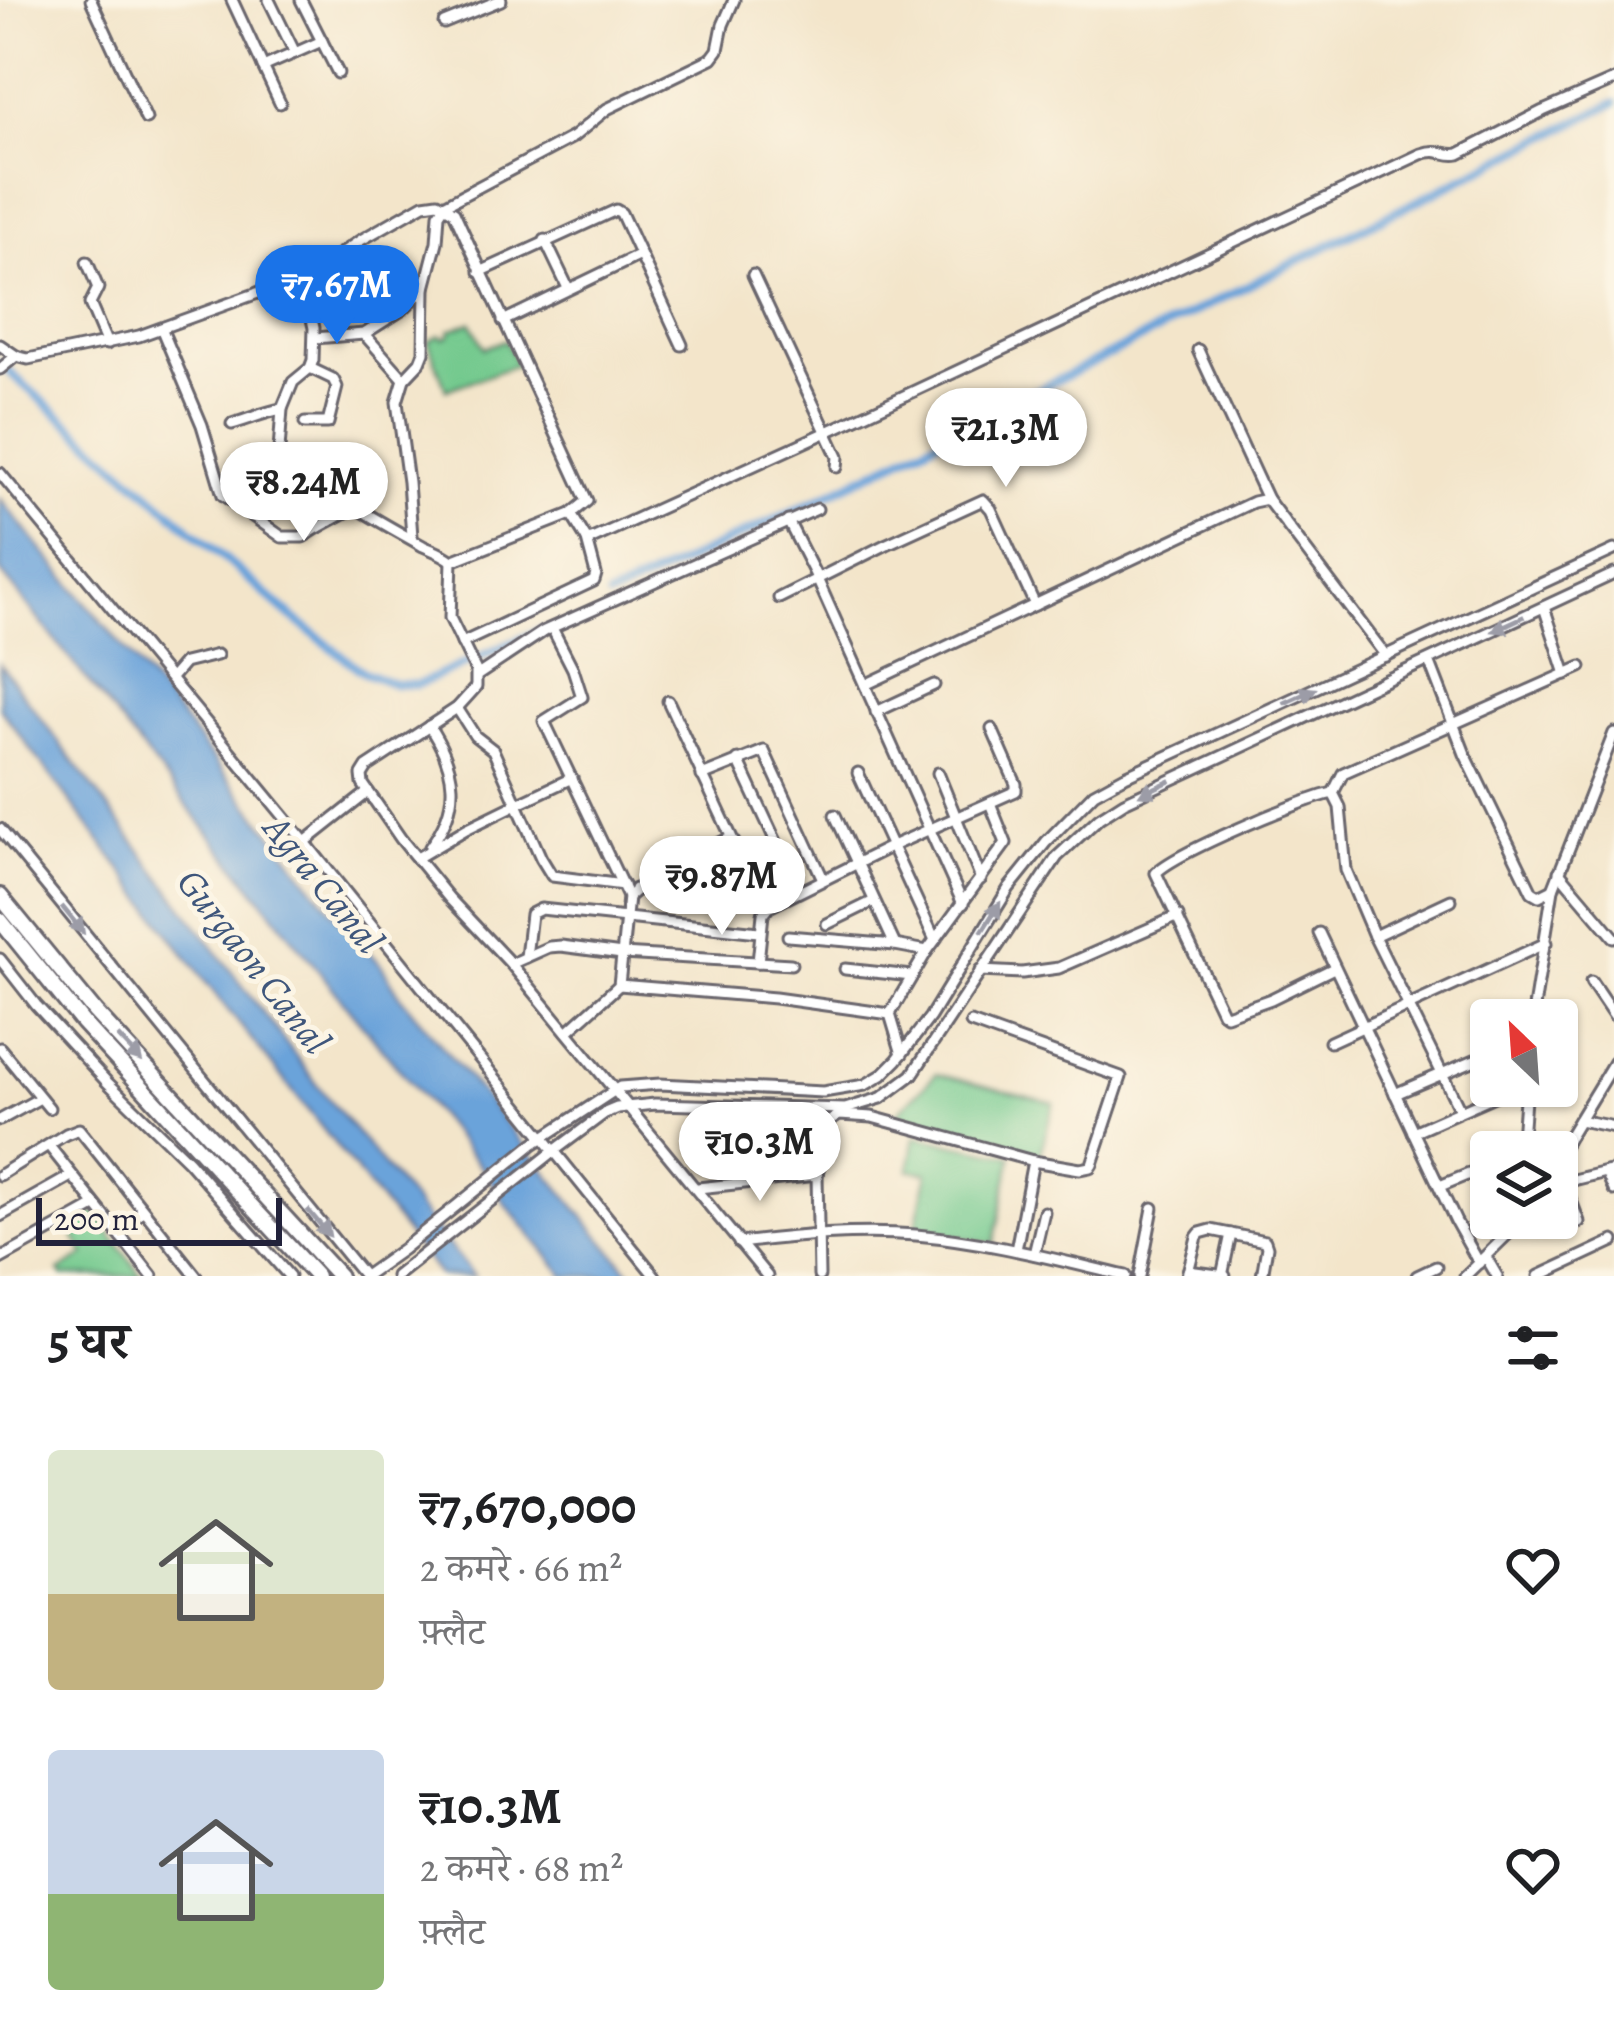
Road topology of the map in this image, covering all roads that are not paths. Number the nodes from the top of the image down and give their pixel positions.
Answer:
1 (91, 0) edge
2 (232, 0) edge
3 (268, 0) edge
4 (302, 0) edge
5 (501, 0) edge
6 (734, 0) edge
7 (444, 23) dead end
8 (322, 41) junction
9 (295, 53) junction
10 (263, 67) junction
11 (338, 73) dead end
12 (1614, 80) edge
13 (280, 103) dead end
14 (146, 118) dead end
15 (446, 204) junction
16 (545, 240) junction
17 (640, 255) junction
18 (87, 262) dead end
19 (480, 272) junction
20 (302, 275) junction
21 (754, 275) dead end
22 (425, 288) junction
23 (568, 288) junction
24 (503, 321) junction
25 (161, 329) junction
26 (364, 334) junction
27 (315, 338) junction
28 (106, 344) junction
29 (0, 345) edge
30 (682, 345) dead end
31 (1198, 350) dead end
32 (7, 363) edge
33 (310, 368) junction
34 (404, 379) junction
35 (282, 409) junction
36 (304, 423) dead end
37 (232, 424) dead end
38 (827, 433) junction
39 (837, 467) dead end
40 (0, 473) edge
41 (280, 477) junction
42 (1267, 499) junction
43 (232, 502) junction
44 (817, 508) dead end
45 (571, 514) junction
46 (788, 521) junction
47 (319, 527) junction
48 (412, 536) junction
49 (587, 540) junction
50 (1614, 550) edge
51 (452, 561) junction
52 (1614, 574) edge
53 (817, 578) junction
54 (779, 598) dead end
55 (1035, 604) junction
56 (1544, 607) junction
57 (552, 628) junction
58 (462, 643) junction
59 (217, 655) dead end
60 (1386, 656) junction
61 (1430, 661) junction
62 (1581, 667) dead end
63 (477, 673) junction
64 (1566, 674) junction
65 (171, 678) junction
66 (865, 685) junction
67 (934, 685) dead end
68 (668, 701) dead end
69 (457, 708) junction
70 (876, 712) junction
71 (1454, 724) junction
72 (429, 726) junction
73 (992, 729) dead end
74 (1614, 733) edge
75 (739, 760) junction
76 (858, 773) dead end
77 (938, 773) dead end
78 (702, 776) junction
79 (572, 778) junction
80 (367, 793) junction
81 (1333, 793) junction
82 (990, 803) junction
83 (518, 804) junction
84 (835, 815) dead end
85 (956, 818) junction
86 (0, 829) edge
87 (929, 830) junction
88 (730, 838) junction
89 (305, 842) junction
90 (892, 846) junction
91 (421, 856) junction
92 (856, 863) junction
93 (1559, 872) junction
94 (823, 880) junction
95 (981, 880) junction
96 (623, 885) junction
97 (1553, 890) junction
98 (799, 891) junction
99 (632, 893) junction
100 (0, 896) edge
101 (726, 896) dead end
102 (1451, 900) dead end
103 (874, 901) junction
104 (963, 904) junction
105 (765, 909) junction
106 (1178, 916) junction
107 (626, 918) junction
108 (0, 920) edge
109 (827, 923) dead end
110 (760, 932) junction
111 (1319, 933) dead end
112 (788, 935) dead end
113 (1374, 936) junction
114 (1614, 938) edge
115 (935, 940) junction
116 (1546, 943) junction
117 (895, 945) junction
118 (927, 951) junction
119 (622, 954) junction
120 (526, 957) junction
121 (0, 959) edge
122 (758, 962) junction
123 (511, 964) junction
124 (791, 964) dead end
125 (1334, 968) junction
126 (845, 969) dead end
127 (980, 971) junction
128 (912, 976) junction
129 (1591, 982) dead end
130 (619, 986) junction
131 (1536, 999) edge
132 (1408, 1005) junction
133 (890, 1015) junction
134 (1614, 1016) edge
135 (970, 1023) dead end
136 (1362, 1026) junction
137 (567, 1032) junction
138 (1330, 1042) dead end
139 (0, 1048) edge
140 (902, 1054) junction
141 (1470, 1062) edge
142 (1614, 1062) edge
143 (1442, 1075) junction
144 (1610, 1077) edge
145 (614, 1090) junction
146 (1394, 1094) junction
147 (40, 1098) junction
148 (629, 1105) junction
149 (1470, 1106) edge
150 (49, 1108) dead end
151 (1460, 1110) junction
152 (2, 1116) edge
153 (1579, 1120) junction
154 (57, 1123) dead end
155 (1614, 1127) edge
156 (1572, 1131) edge
157 (1413, 1132) junction
158 (67, 1134) junction
159 (538, 1141) junction
160 (49, 1146) junction
161 (554, 1151) junction
162 (1033, 1161) junction
163 (1610, 1171) edge
164 (817, 1174) junction
165 (1470, 1174) edge
166 (0, 1175) edge
167 (71, 1176) junction
168 (1578, 1179) edge
169 (1440, 1186) junction
170 (698, 1188) junction
171 (1614, 1190) edge
172 (95, 1207) junction
173 (1153, 1208) dead end
174 (143, 1210) junction
175 (1043, 1212) dead end
176 (0, 1214) edge
177 (118, 1233) junction
178 (817, 1234) junction
179 (1231, 1234) junction
180 (1502, 1239) edge
181 (1610, 1242) edge
182 (739, 1243) junction
183 (1016, 1250) junction
184 (1034, 1254) junction
185 (0, 1259) edge
186 (1614, 1259) edge
187 (1483, 1260) junction
188 (1564, 1264) junction
189 (1436, 1267) dead end
190 (311, 1271) edge
191 (1188, 1273) edge
192 (152, 1276) edge
193 (196, 1276) edge
194 (289, 1276) edge
195 (339, 1276) edge
196 (364, 1276) edge
197 (396, 1276) edge
198 (656, 1276) edge
199 (767, 1276) edge
200 (819, 1276) edge
201 (1126, 1276) edge
202 (1140, 1276) edge
203 (1224, 1276) edge
204 (1262, 1276) edge
205 (1417, 1276) edge
206 (1466, 1276) edge
207 (1497, 1276) edge
208 (1539, 1276) edge
209 (1570, 1276) edge

1 - 14 street
2 - 10 street
3 - 9 street
4 - 8 street
5 - 7 street
6 - 15 street
8 - 9 street
8 - 11 street
9 - 10 street
10 - 13 street
12 - 38 street
15 - 19 street
15 - 20 street
15 - 22 street
16 - 17 street
16 - 19 street
16 - 23 street
17 - 23 street
17 - 30 street
18 - 28 street
19 - 24 street
20 - 25 street
20 - 27 street
21 - 38 street
22 - 26 street
22 - 34 street
23 - 24 street
24 - 45 street
25 - 28 street
25 - 43 street
26 - 27 street
26 - 34 street
27 - 33 street
28 - 32 street
29 - 32 street
31 - 42 street
33 - 35 street
33 - 36 street
34 - 48 street
35 - 37 street
35 - 41 street
38 - 39 street
38 - 49 street
40 - 65 street
41 - 43 street
41 - 47 street
42 - 55 street
42 - 60 street
43 - 47 street
44 - 46 street
45 - 49 street
45 - 51 street
46 - 53 street
46 - 57 street
47 - 48 street
48 - 51 street
49 - 58 street
50 - 60 street
51 - 58 street
52 - 56 street
53 - 54 street
53 - 55 street
53 - 66 street
55 - 66 street
56 -> 61 street
56 - 64 street
57 - 63 street
57 - 79 street
58 - 63 street
59 - 65 street
140 -> 60 street
61 - 71 street
61 -> 127 street
62 - 64 street
63 - 69 street
64 - 71 street
65 - 89 street
66 - 70 street
67 - 70 street
68 - 78 street
69 - 72 street
69 - 83 street
70 - 87 street
71 - 81 street
71 - 97 street
72 - 80 street
72 - 91 street
73 - 82 street
74 - 93 street
75 - 78 street
75 - 94 street
75 - 98 street
76 - 90 street
77 - 85 street
78 - 88 street
79 - 83 street
79 - 96 street
80 - 89 street
80 - 91 street
81 - 106 street
81 - 113 street
82 - 85 street
82 - 95 street
83 - 91 street
83 - 96 street
84 - 92 street
85 - 87 street
85 - 95 street
86 -> 196 street
87 - 90 street
87 - 104 street
88 - 99 street
88 - 105 street
89 - 159 street
90 - 92 street
90 - 115 street
91 - 123 street
92 - 94 street
92 - 103 street
93 - 97 street
93 - 114 street
94 - 98 street
95 - 104 street
96 - 99 street
97 - 116 street
98 - 105 street
99 - 101 street
99 - 107 street
100 -> 195 highway
102 - 113 street
103 - 109 street
103 - 117 street
104 - 115 street
105 - 110 street
106 - 125 street
106 - 127 street
107 - 110 street
107 - 119 street
107 - 120 street
108 - 190 highway
110 - 122 street
111 - 125 street
112 - 117 street
113 - 132 street
115 - 118 street
116 - 131 street
116 - 132 street
117 - 118 street
118 - 128 street
119 - 120 street
119 - 122 street
119 - 130 street
120 - 123 street
121 - 194 street
122 - 124 street
123 - 137 street
125 - 136 street
126 - 128 street
127 - 148 street
128 - 133 street
129 - 134 street
130 - 133 street
130 - 137 street
132 - 136 street
132 - 143 street
133 - 140 street
135 - 162 street
136 - 138 street
136 - 146 street
137 - 145 street
139 - 147 street
140 - 145 street
141 - 143 street
142 - 144 street
143 - 146 street
143 - 151 street
144 - 153 street
145 - 148 street
145 - 159 street
146 - 157 street
147 - 150 street
147 - 152 street
148 - 161 street
148 - 170 street
149 - 151 street
151 - 157 street
153 - 155 street
153 - 156 street
154 - 158 street
157 - 169 street
158 - 160 street
158 - 174 street
159 - 161 street
159 - 196 street
160 - 166 street
160 - 167 street
161 - 197 street
161 - 198 street
162 - 164 street
162 - 183 street
163 - 168 street
163 - 171 street
164 - 170 street
164 - 178 street
165 - 169 street
167 - 172 street
167 - 176 street
169 - 187 street
170 - 182 street
172 - 177 street
172 - 185 street
173 - 202 street
174 - 177 street
174 - 193 street
175 - 184 street
177 - 192 street
178 - 182 street
178 - 183 street
178 - 200 street
179 - 191 street
179 - 203 street
179 - 204 street
180 - 187 street
181 - 186 street
181 - 188 street
182 - 199 street
183 - 184 street
184 - 201 street
187 - 206 street
187 - 207 street
188 - 208 street
188 - 209 street
189 - 205 street
191 - 203 street

